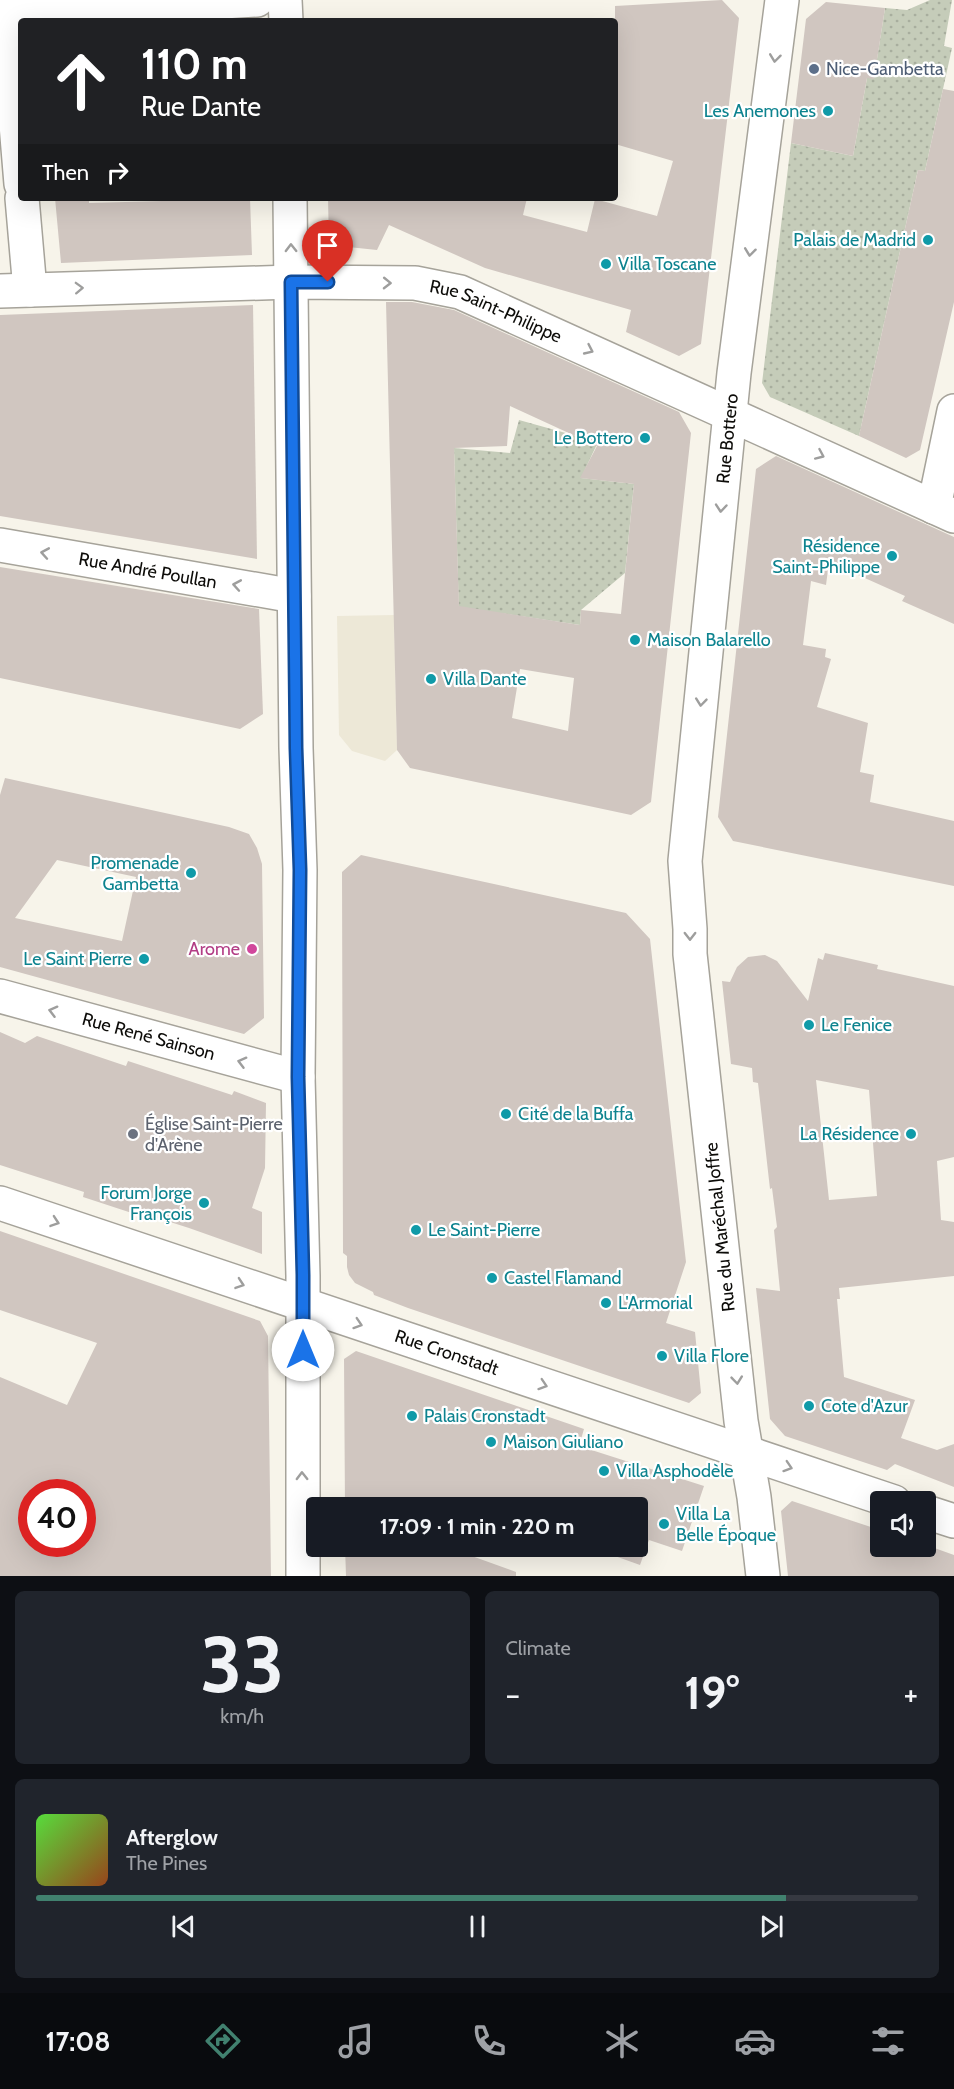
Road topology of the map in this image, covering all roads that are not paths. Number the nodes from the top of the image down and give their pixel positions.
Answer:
1 (257, 0) edge
2 (285, 0) edge
3 (782, 0) edge
4 (4, 16) edge
5 (286, 18) edge
6 (18, 154) edge
7 (22, 201) edge
8 (290, 201) edge
9 (291, 282) junction
10 (15, 290) edge
11 (954, 411) edge
12 (730, 415) junction
13 (944, 511) edge
14 (0, 545) edge
15 (294, 596) junction
16 (687, 877) joint
17 (0, 996) edge
18 (298, 1077) junction
19 (0, 1203) edge
20 (303, 1305) junction
21 (746, 1453) junction
22 (870, 1494) edge
23 (936, 1515) edge
24 (954, 1521) edge
25 (303, 1576) edge
26 (763, 1576) edge

1 - 4 street
2 - 5 street
3 -> 12 street, Rue Bottero
4 - 6 street
7 - 10 street
9 -> 8 street
10 -> 9 street, Rue Saint-Philippe
9 -> 12 street, Rue Saint-Philippe
9 - 15 street
11 - 13 street
12 -> 13 street, Rue Saint-Philippe
12 -> 16 street, Rue Bottero
15 -> 14 street, Rue André Poullan
15 - 18 street
16 -> 21 street, Rue du Maréchal Joffre
18 -> 17 street, Rue René Sainson
18 - 20 street
19 -> 20 street, Rue Cronstadt
20 -> 21 street, Rue Cronstadt
25 -> 20 street
21 -> 22 street, Rue Cronstadt
21 - 26 street, Rue du Maréchal Joffre
23 - 24 street

